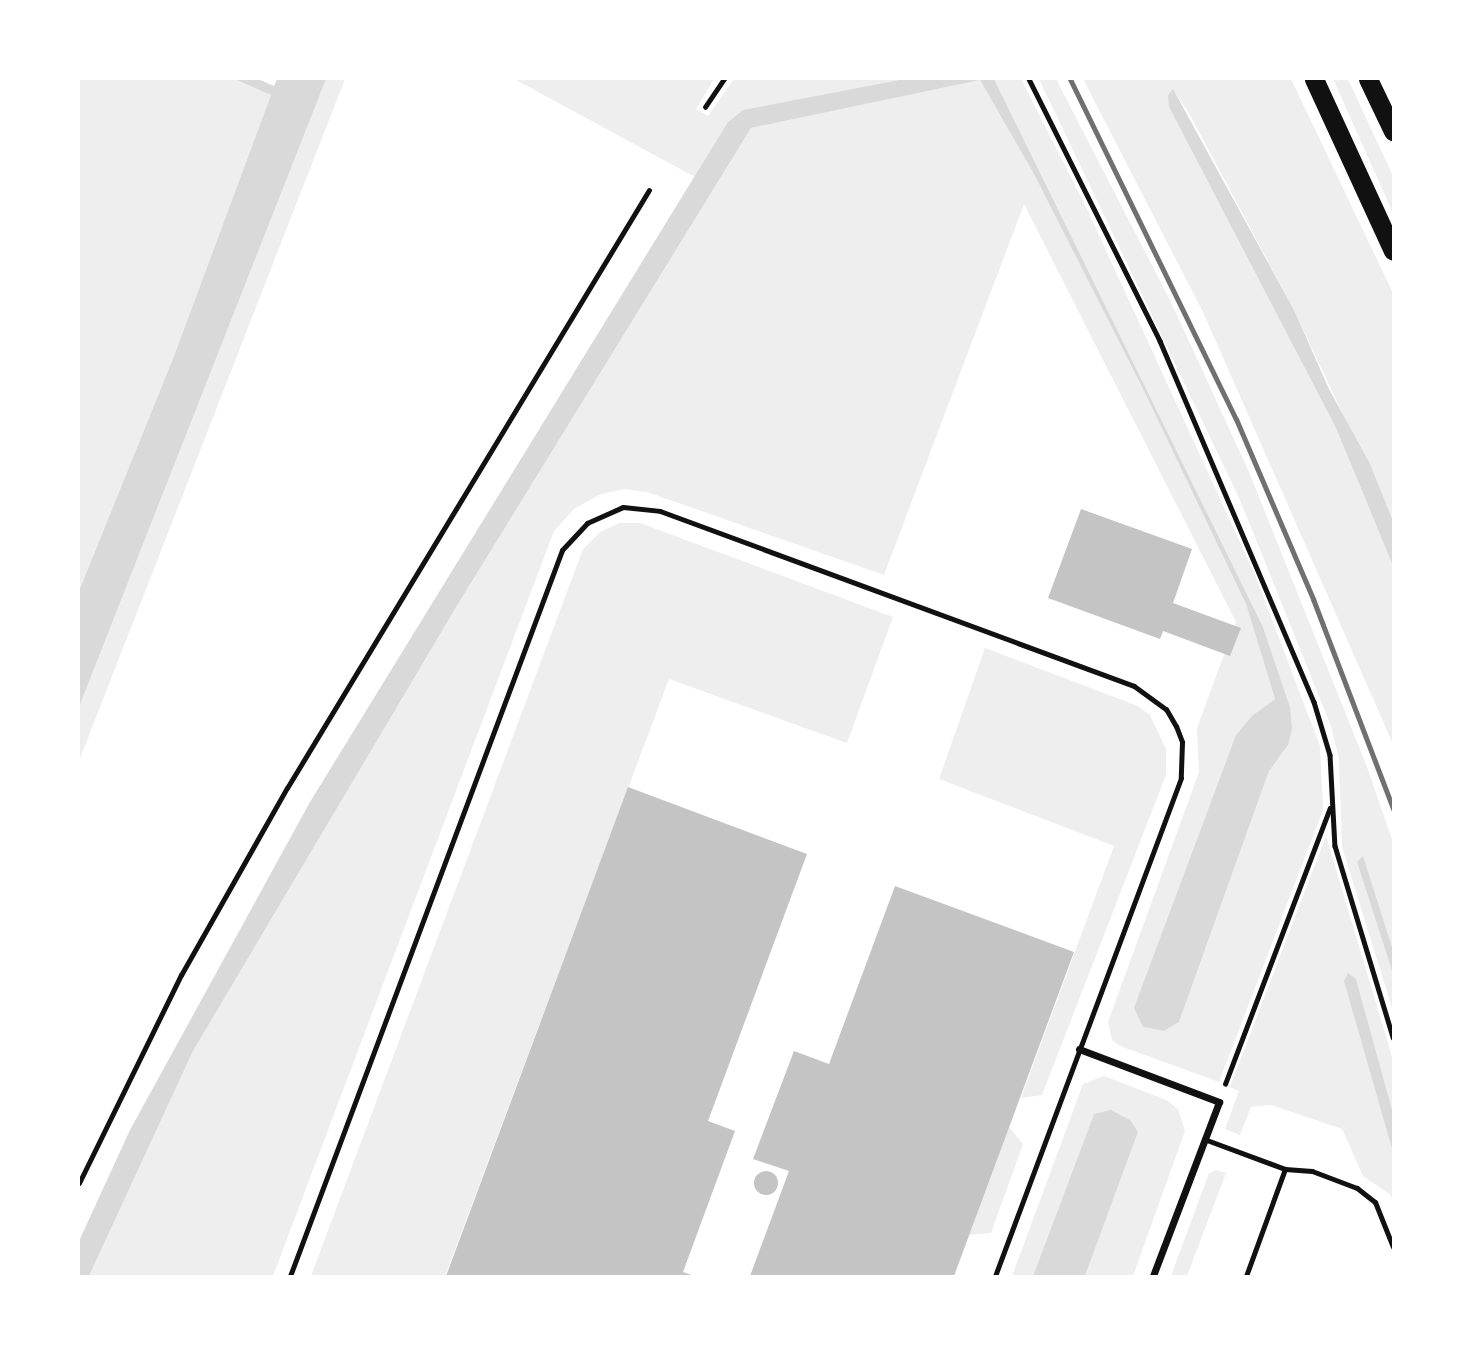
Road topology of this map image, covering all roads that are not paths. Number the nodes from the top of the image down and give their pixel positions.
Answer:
1 (1314, 79) edge
2 (1368, 79) edge
3 (1393, 131) edge
4 (649, 190) dead end
5 (1393, 251) edge
6 (1079, 1049) junction
7 (1204, 1139) junction
8 (1285, 1169) junction
9 (79, 1183) edge
10 (1393, 1247) edge
11 (290, 1276) edge
12 (995, 1276) edge
13 (1153, 1276) edge
14 (1246, 1276) edge

1 - 5 highway
2 - 3 highway
4 - 9 lane
6 - 7 street
6 - 11 lane
6 - 12 lane
7 - 8 lane
7 - 13 street
8 - 10 lane
8 - 14 lane

